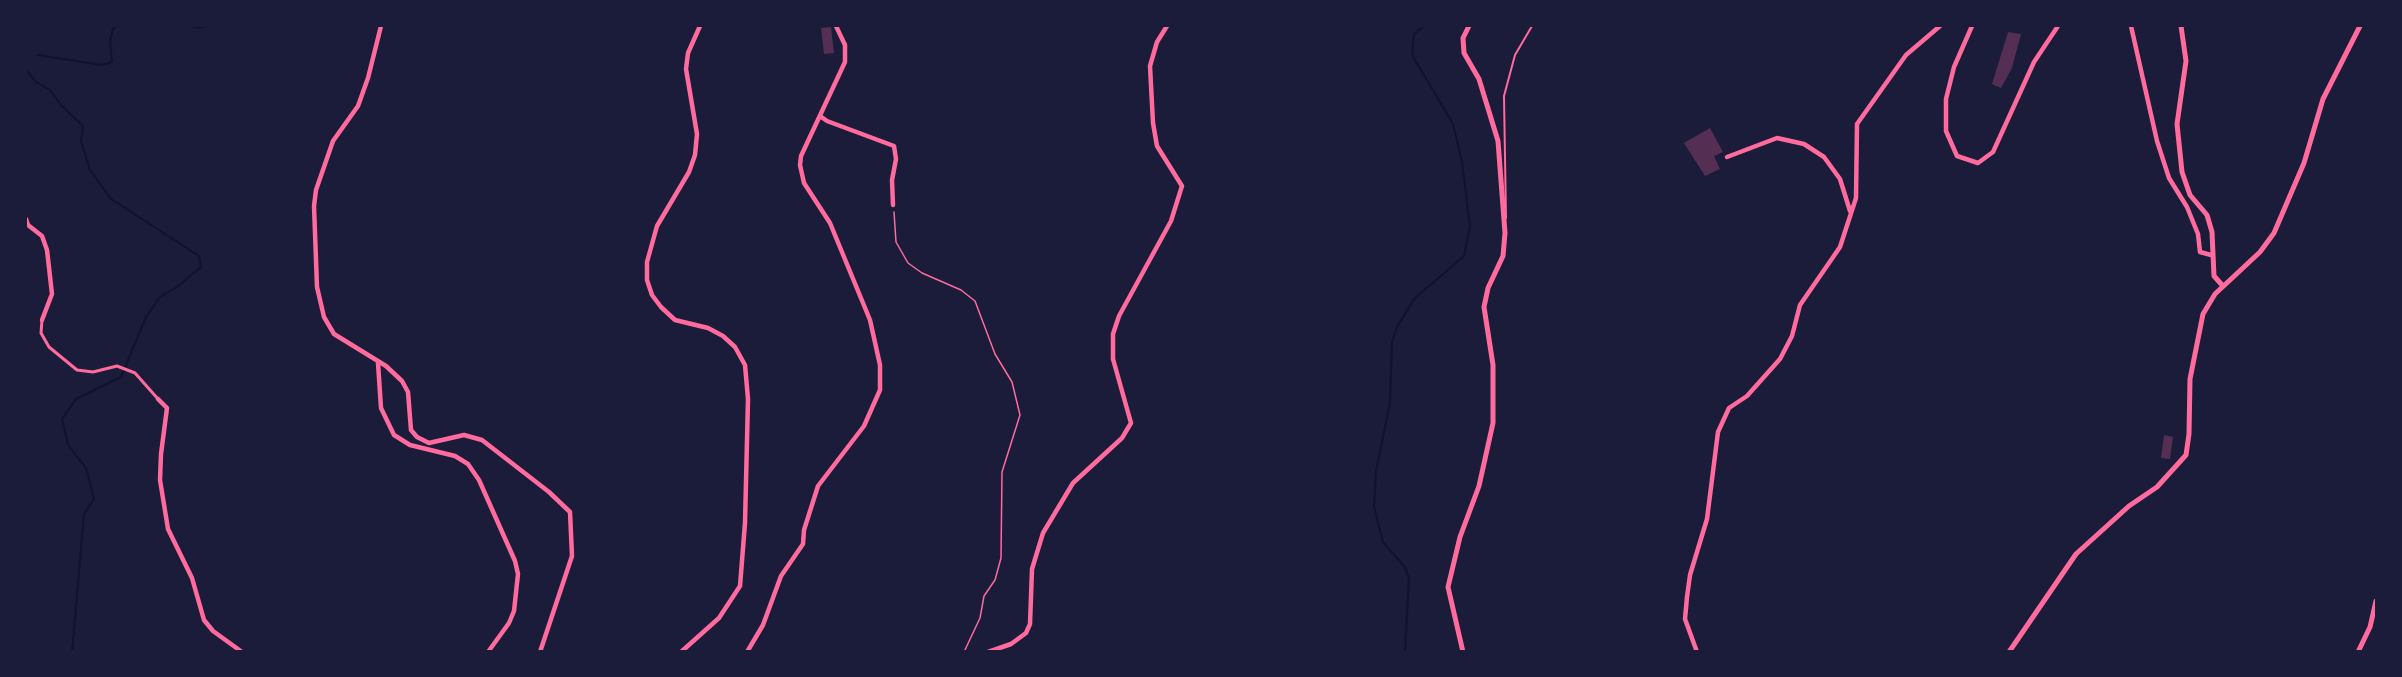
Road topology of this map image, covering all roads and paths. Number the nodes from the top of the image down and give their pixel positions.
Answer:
1 (381, 26) edge
2 (700, 26) edge
3 (836, 26) edge
4 (1167, 26) edge
5 (1468, 26) edge
6 (1532, 26) edge
7 (1940, 26) edge
8 (1972, 26) edge
9 (2058, 26) edge
10 (2131, 26) edge
11 (2181, 26) edge
12 (2360, 26) edge
13 (820, 116) junction
14 (1727, 157) dead end
15 (893, 205) joint
16 (1850, 217) junction
17 (26, 219) edge
18 (1505, 233) junction
19 (2211, 255) junction
20 (2223, 286) junction
21 (42, 320) joint
22 (378, 363) junction
23 (158, 399) joint
24 (429, 443) junction
25 (421, 447) junction
26 (2376, 601) edge
27 (242, 651) edge
28 (488, 651) edge
29 (540, 651) edge
30 (681, 651) edge
31 (747, 651) edge
32 (964, 651) edge
33 (988, 651) edge
34 (1463, 651) edge
35 (1697, 651) edge
36 (2009, 651) edge
37 (2358, 651) edge

1 - 22 street
2 - 30 street
3 - 13 street
4 - 33 street
5 - 18 street
6 - 18 lane
7 - 16 street
8 - 9 street
10 - 19 street
11 - 19 street
12 - 20 street
13 - 15 street
13 - 31 street
14 - 16 street
15 - 32 path
16 - 35 street
17 - 21 street
18 - 34 street
19 - 20 street
20 - 36 street
21 - 23 street
22 - 24 street
22 - 25 street
23 - 27 street
24 - 25 street
24 - 29 street
25 - 28 street
26 - 37 street

